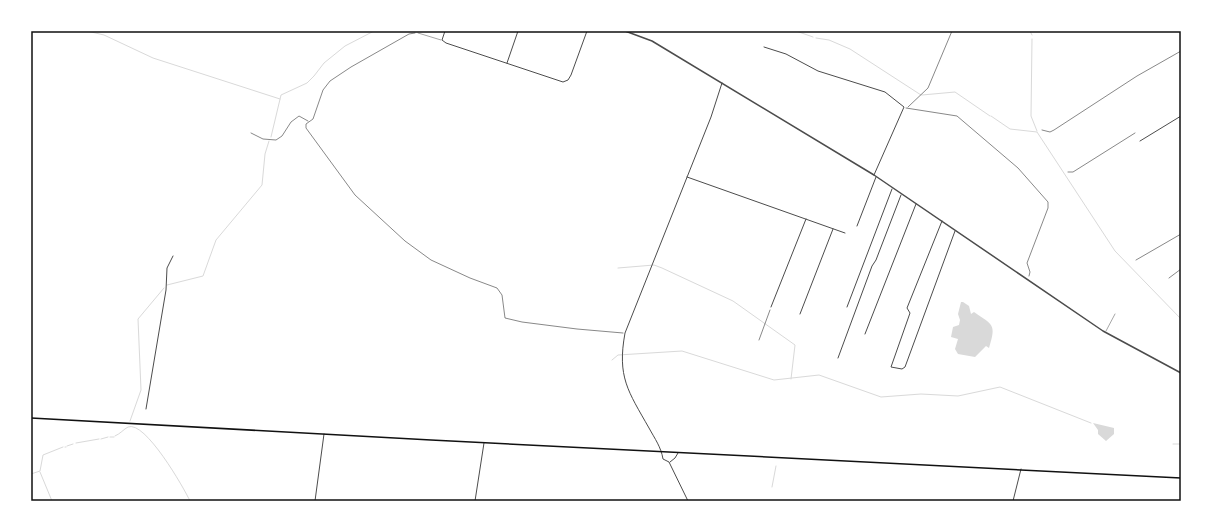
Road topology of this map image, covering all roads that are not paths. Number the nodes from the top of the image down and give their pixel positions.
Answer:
1 (445, 31) edge
2 (518, 31) edge
3 (587, 31) edge
4 (625, 31) edge
5 (418, 33) road end
6 (442, 40) junction
7 (764, 47) dead end
8 (507, 64) junction
9 (722, 83) junction
10 (1181, 116) edge
11 (1140, 141) dead end
12 (874, 175) junction
13 (687, 177) junction
14 (876, 177) junction
15 (892, 188) junction
16 (902, 194) junction
17 (916, 204) junction
18 (806, 218) junction
19 (942, 221) junction
20 (857, 226) dead end
21 (833, 228) junction
22 (956, 230) junction
23 (845, 232) dead end
24 (173, 256) dead end
25 (771, 307) road end
26 (847, 307) dead end
27 (800, 314) dead end
28 (1115, 314) dead end
29 (1105, 332) junction
30 (866, 334) dead end
31 (838, 358) dead end
32 (1181, 373) edge
33 (146, 409) dead end
34 (31, 418) edge
35 (324, 434) junction
36 (484, 442) junction
37 (662, 452) junction
38 (678, 453) junction
39 (669, 462) junction
40 (1022, 469) junction
41 (1181, 478) edge
42 (314, 501) edge
43 (475, 501) edge
44 (688, 501) edge
45 (1013, 501) edge

1 - 6 street
2 - 8 street
3 - 8 street
4 - 9 street
5 - 6 lane
6 - 8 street
7 - 12 street
9 - 12 street
9 - 13 street
10 - 11 street
12 - 14 street
13 - 18 street
13 - 37 street
14 - 15 street
14 - 20 street
15 - 16 street
15 - 26 street
16 - 17 street
16 - 31 street
17 - 19 street
17 - 30 street
18 - 21 street
18 - 25 street
19 - 22 street
19 - 22 street
21 - 23 street
21 - 27 street
22 - 29 street
24 - 33 street
28 - 29 lane
29 - 32 street
34 - 35 main road
35 - 36 main road
35 - 42 street
36 - 37 main road
36 - 43 street
37 - 38 main road
37 - 39 street
38 - 39 street
38 - 40 main road
39 - 44 street
40 - 41 main road
40 - 45 street

